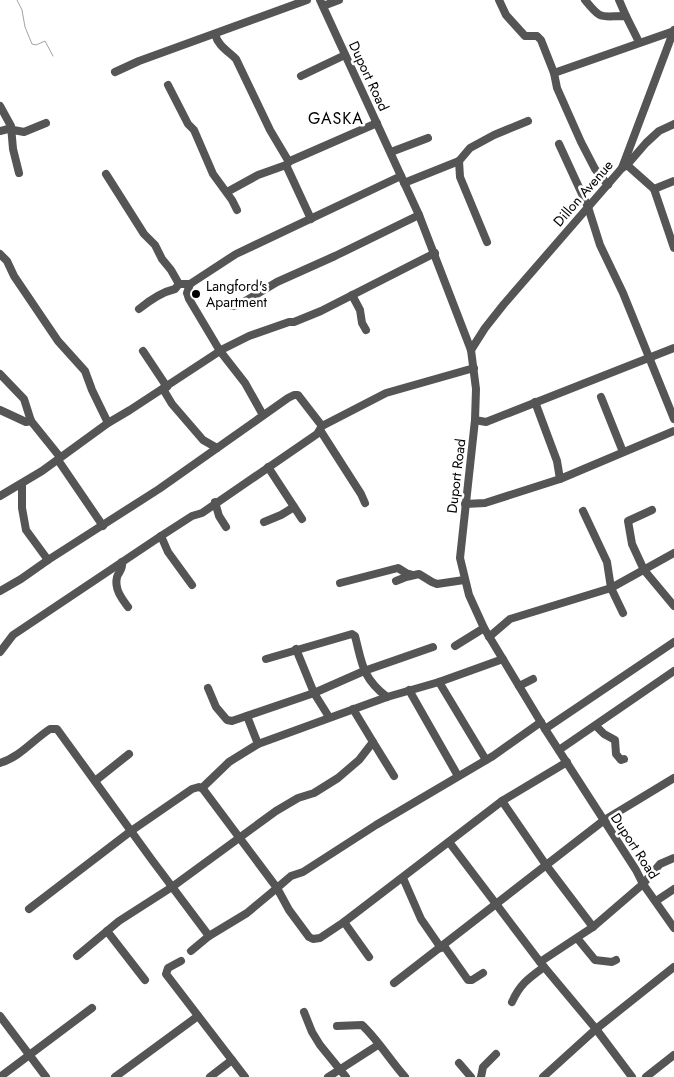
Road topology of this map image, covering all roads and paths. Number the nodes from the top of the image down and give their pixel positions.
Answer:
1 (307, 0) edge
2 (339, 0) edge
3 (500, 0) edge
4 (585, 0) edge
5 (619, 0) edge
6 (321, 3) edge
7 (626, 16) junction
8 (674, 30) edge
9 (215, 34) junction
10 (639, 42) junction
11 (345, 54) junction
12 (115, 72) dead end
13 (554, 73) junction
14 (301, 76) dead end
15 (168, 85) dead end
16 (0, 106) edge
17 (528, 121) dead end
18 (46, 123) dead end
19 (377, 123) junction
20 (674, 124) edge
21 (0, 131) edge
22 (12, 131) junction
23 (428, 138) dead end
24 (559, 144) dead end
25 (390, 152) junction
26 (459, 161) junction
27 (287, 163) junction
28 (625, 167) junction
29 (19, 173) dead end
30 (106, 174) dead end
31 (403, 180) junction
32 (674, 181) edge
33 (608, 185) junction
34 (654, 189) junction
35 (226, 192) junction
36 (588, 207) junction
37 (237, 210) dead end
38 (418, 215) junction
39 (311, 219) junction
40 (486, 242) dead end
41 (674, 248) edge
42 (435, 253) junction
43 (0, 254) edge
44 (178, 284) junction
45 (190, 284) junction
46 (352, 295) junction
47 (229, 305) dead end
48 (139, 309) dead end
49 (366, 330) dead end
50 (674, 348) edge
51 (471, 350) junction
52 (143, 351) dead end
53 (220, 351) junction
54 (649, 358) junction
55 (474, 368) junction
56 (0, 374) edge
57 (165, 388) junction
58 (601, 397) dead end
59 (535, 402) junction
60 (0, 410) edge
61 (263, 415) junction
62 (674, 419) edge
63 (475, 420) junction
64 (31, 421) junction
65 (108, 423) junction
66 (321, 428) junction
67 (674, 431) edge
68 (217, 448) junction
69 (623, 452) junction
70 (59, 458) junction
71 (268, 467) junction
72 (560, 479) junction
73 (22, 484) junction
74 (0, 496) edge
75 (215, 502) junction
76 (365, 503) dead end
77 (465, 504) junction
78 (294, 506) junction
79 (652, 510) dead end
80 (583, 511) dead end
81 (302, 519) dead end
82 (264, 522) dead end
83 (103, 526) junction
84 (226, 527) dead end
85 (161, 536) junction
86 (674, 553) edge
87 (48, 560) junction
88 (122, 562) junction
89 (644, 570) junction
90 (412, 575) junction
91 (464, 580) junction
92 (0, 581) edge
93 (396, 581) dead end
94 (340, 583) dead end
95 (8, 586) junction
96 (192, 586) dead end
97 (611, 588) junction
98 (0, 591) edge
99 (674, 606) edge
100 (128, 607) dead end
101 (623, 614) dead end
102 (484, 628) junction
103 (489, 637) junction
104 (674, 642) edge
105 (455, 646) dead end
106 (433, 647) dead end
107 (296, 650) junction
108 (0, 652) edge
109 (266, 659) dead end
110 (503, 659) junction
111 (364, 671) junction
112 (674, 671) edge
113 (533, 679) dead end
114 (439, 682) junction
115 (519, 686) junction
116 (208, 688) dead end
117 (409, 690) junction
118 (314, 693) junction
119 (387, 696) junction
120 (353, 709) junction
121 (247, 716) junction
122 (329, 717) junction
123 (543, 726) junction
124 (596, 726) junction
125 (373, 742) junction
126 (258, 744) junction
127 (559, 750) junction
128 (129, 754) dead end
129 (624, 759) dead end
130 (486, 760) junction
131 (567, 762) junction
132 (0, 763) edge
133 (394, 776) dead end
134 (458, 776) junction
135 (674, 778) edge
136 (95, 780) junction
137 (203, 789) junction
138 (502, 801) junction
139 (603, 821) junction
140 (131, 832) junction
141 (240, 839) junction
142 (449, 842) junction
143 (674, 858) edge
144 (546, 865) junction
145 (403, 878) junction
146 (643, 884) junction
147 (172, 887) junction
148 (277, 888) junction
149 (674, 889) edge
150 (656, 901) junction
151 (496, 905) junction
152 (29, 909) dead end
153 (344, 922) junction
154 (594, 927) junction
155 (674, 928) edge
156 (107, 931) junction
157 (210, 936) junction
158 (577, 938) junction
159 (442, 947) junction
160 (191, 951) dead end
161 (77, 956) dead end
162 (369, 957) dead end
163 (616, 960) dead end
164 (181, 961) dead end
165 (542, 965) junction
166 (674, 967) edge
167 (483, 973) dead end
168 (145, 980) dead end
169 (394, 983) dead end
170 (512, 1002) dead end
171 (92, 1008) dead end
172 (304, 1012) dead end
173 (0, 1016) edge
174 (198, 1016) junction
175 (336, 1026) dead end
176 (596, 1029) junction
177 (378, 1045) junction
178 (496, 1054) dead end
179 (28, 1055) junction
180 (674, 1055) edge
181 (232, 1060) junction
182 (460, 1063) dead end
183 (340, 1069) junction
184 (0, 1077) edge
185 (46, 1077) edge
186 (116, 1077) edge
187 (210, 1077) edge
188 (244, 1077) edge
189 (328, 1077) edge
190 (346, 1077) edge
191 (404, 1077) edge
192 (471, 1077) edge
193 (481, 1077) edge
194 (543, 1077) edge
195 (632, 1077) edge
196 (646, 1077) edge

1 - 9 street
2 - 6 street
3 - 13 street
4 - 7 street
5 - 7 street
6 - 11 street, Duport Road
7 - 10 street
8 - 10 street
8 - 28 street, Dillon Avenue
9 - 12 street
9 - 27 street
10 - 13 street
11 - 14 street
11 - 19 street, Duport Road
13 - 33 street
15 - 35 street
16 - 22 street
17 - 26 street
18 - 22 street
19 - 25 street, Duport Road
19 - 27 street
20 - 28 street
21 - 22 street
22 - 29 street
23 - 25 street
24 - 36 street
25 - 31 street, Duport Road
26 - 31 street
26 - 40 street
27 - 35 street
27 - 39 street
28 - 33 street, Dillon Avenue
28 - 34 street
30 - 44 street
31 - 38 street, Duport Road
31 - 39 street
32 - 34 street
33 - 36 street, Dillon Avenue
34 - 41 street
35 - 37 street
36 - 51 street, Dillon Avenue
36 - 54 street
38 - 42 street, Duport Road
38 - 47 street
39 - 45 street
42 - 46 street
42 - 51 street, Duport Road
43 - 65 street
44 - 45 street
44 - 48 street
45 - 53 street
46 - 49 street
46 - 53 street
50 - 54 street
51 - 55 street, Duport Road
52 - 57 street
53 - 57 street
53 - 61 street
54 - 59 street
54 - 62 street
55 - 63 street, Duport Road
55 - 66 street
56 - 64 street
57 - 65 street
57 - 68 street
58 - 69 street
59 - 63 street
59 - 72 street
60 - 64 street
61 - 66 street
61 - 68 street
63 - 77 street, Duport Road
64 - 70 street
65 - 70 street
66 - 71 street
66 - 76 street
67 - 69 street
68 - 83 street
69 - 72 street
70 - 73 street
70 - 83 street
71 - 75 street
71 - 78 street
72 - 77 street
73 - 74 street
73 - 87 street
75 - 84 street
75 - 85 street
77 - 91 street, Duport Road
78 - 81 street
78 - 82 street
79 - 89 street
80 - 97 street
83 - 87 street
85 - 88 street
85 - 96 street
86 - 89 street
87 - 95 street
88 - 100 street
88 - 108 street
89 - 97 street
89 - 99 street
90 - 91 street
90 - 93 street
90 - 94 street
91 - 102 street, Duport Road
92 - 95 street
95 - 98 street
97 - 101 street
97 - 103 street
102 - 103 street, Duport Road
102 - 105 street
103 - 110 street, Duport Road
104 - 123 street
106 - 111 street
107 - 109 street
107 - 111 street
107 - 118 street
110 - 114 street
110 - 115 street, Duport Road
111 - 118 street
111 - 119 street
112 - 124 street
113 - 115 street
114 - 117 street
114 - 130 street
115 - 123 street, Duport Road
116 - 121 street
117 - 119 street
117 - 134 street
118 - 121 street
118 - 122 street
119 - 120 street
120 - 122 street
120 - 125 street
121 - 126 street
122 - 126 street
123 - 127 street, Duport Road
123 - 130 street
124 - 127 street
124 - 129 street
125 - 133 street
125 - 141 street
126 - 137 street
127 - 131 street, Duport Road
128 - 136 street
130 - 134 street
131 - 138 street
131 - 139 street, Duport Road
132 - 136 street
134 - 148 street
135 - 139 street
136 - 140 street
137 - 140 street
137 - 141 street
138 - 142 street
138 - 144 street
139 - 144 street
139 - 146 street, Duport Road
140 - 147 street
140 - 152 street
141 - 147 street
141 - 148 street
142 - 145 street
142 - 151 street
143 - 146 street
144 - 151 street
144 - 154 street
145 - 153 street
145 - 159 street
146 - 150 street, Duport Road
146 - 154 street
147 - 156 street
147 - 157 street
148 - 153 street
148 - 157 street
149 - 150 street
150 - 155 street, Duport Road
151 - 159 street
151 - 165 street
153 - 162 street
154 - 158 street
156 - 161 street
156 - 168 street
157 - 160 street
158 - 163 street
158 - 165 street
159 - 167 street
159 - 169 street
164 - 174 street
165 - 170 street
165 - 176 street
166 - 176 street
171 - 179 street
172 - 183 street
173 - 179 street
174 - 181 street
174 - 186 street
175 - 177 street
176 - 194 street
176 - 195 street
177 - 183 street
177 - 191 street
178 - 193 street
179 - 184 street
179 - 185 street
180 - 196 street
181 - 187 street
181 - 188 street
182 - 192 street
183 - 189 street
183 - 190 street

